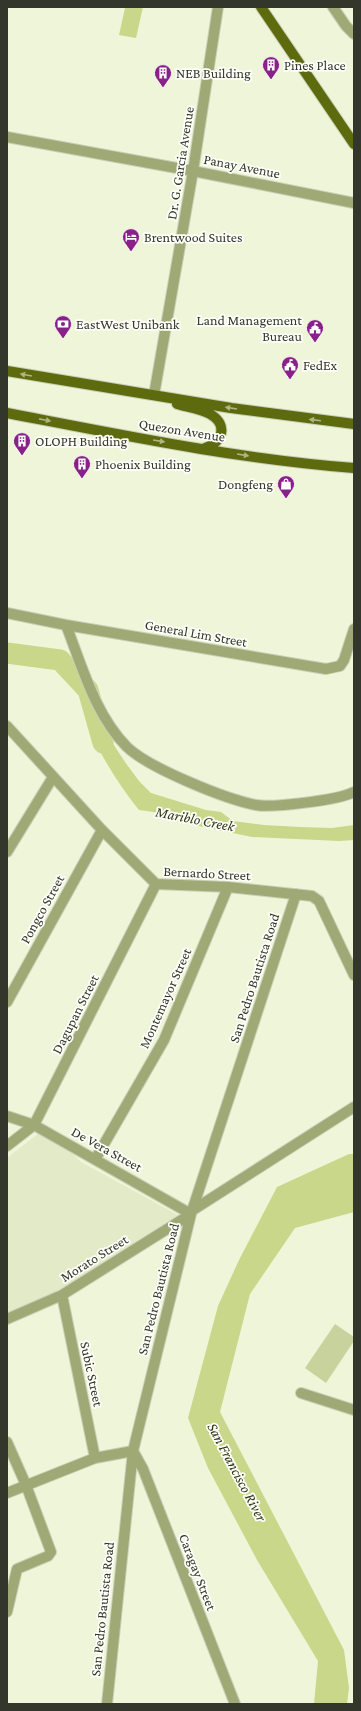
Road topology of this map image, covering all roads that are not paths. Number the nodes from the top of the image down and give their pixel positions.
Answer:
1 (218, 7) edge
2 (261, 7) edge
3 (334, 7) edge
4 (354, 34) edge
5 (7, 137) edge
6 (354, 144) edge
7 (193, 171) junction
8 (354, 203) edge
9 (7, 371) edge
10 (138, 393) junction
11 (154, 395) junction
12 (7, 412) edge
13 (354, 424) edge
14 (205, 448) junction
15 (354, 468) edge
16 (7, 613) edge
17 (66, 625) junction
18 (354, 629) edge
19 (7, 726) edge
20 (53, 777) junction
21 (354, 792) edge
22 (102, 830) junction
23 (7, 852) edge
24 (156, 884) junction
25 (228, 887) junction
26 (296, 894) junction
27 (354, 975) edge
28 (7, 1002) edge
29 (354, 1107) edge
30 (7, 1116) edge
31 (34, 1125) junction
32 (7, 1146) edge
33 (96, 1158) junction
34 (192, 1212) junction
35 (62, 1295) junction
36 (7, 1319) edge
37 (301, 1393) dead end
38 (354, 1410) edge
39 (7, 1442) edge
40 (133, 1450) junction
41 (95, 1458) junction
42 (26, 1485) junction
43 (7, 1493) edge
44 (7, 1612) edge
45 (107, 1704) edge
46 (235, 1704) edge

1 - 7 street, Dr. G. Garcia Avenue
2 - 6 main road
3 - 4 street
5 - 7 street, Panay Avenue
7 - 8 street, Panay Avenue
7 - 11 street, Dr. G. Garcia Avenue
10 -> 9 main road, Quezon Avenue
10 - 11 main road, Quezon Avenue
10 - 14 main road
13 -> 11 main road, Quezon Avenue
12 -> 14 main road, Quezon Avenue
14 -> 15 main road, Quezon Avenue
16 - 17 street, General Lim Street
17 - 18 street, General Lim Street
17 - 21 street
19 - 20 street, Bernardo Street
20 - 22 street, Bernardo Street
20 - 23 street
22 - 24 street, Bernardo Street
22 - 28 street, Pongco Street
24 - 25 street, Bernardo Street
24 - 31 street, Dagupan Street
25 - 26 street, Bernardo Street
25 - 33 street, Montemayor Street
26 - 27 street, Bernardo Street
26 - 34 street, San Pedro Bautista Road
29 - 34 street, Morato Street
30 - 31 street, De Vera Street
31 - 32 street, Dagupan Street
31 - 33 street, De Vera Street
33 - 34 street, De Vera Street
34 - 35 street, Morato Street
34 - 40 street, San Pedro Bautista Road
35 - 36 street, Morato Street
35 - 41 street, Subic Street
37 - 38 street
39 - 42 street
40 - 41 street
40 - 45 street, San Pedro Bautista Road
40 - 46 street, Caragay Street
41 - 42 street
42 - 43 street
42 - 44 street

